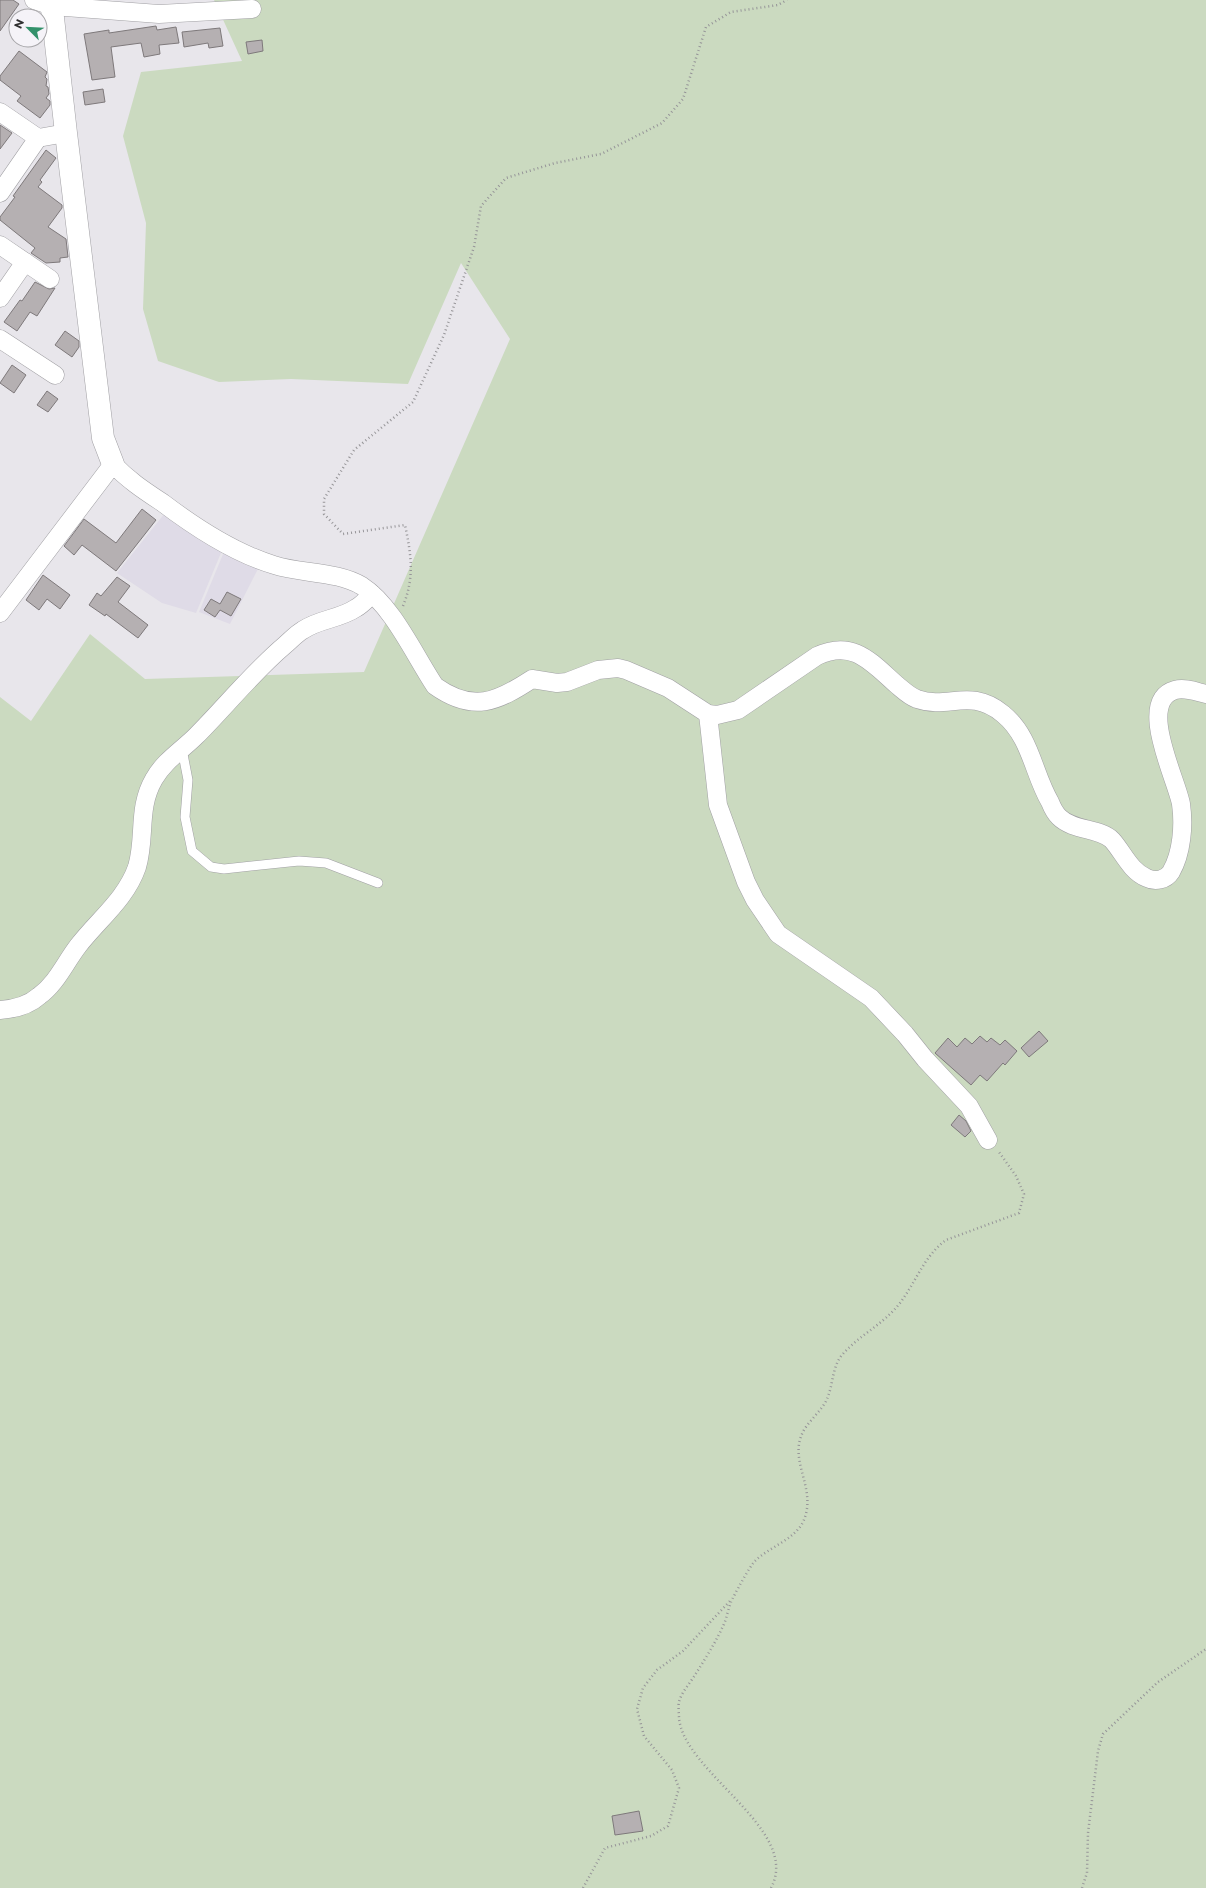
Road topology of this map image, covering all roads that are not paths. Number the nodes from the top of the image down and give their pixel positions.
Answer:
1 (46, 2) edge
2 (252, 9) dead end
3 (0, 112) edge
4 (66, 133) junction
5 (38, 138) junction
6 (0, 193) edge
7 (0, 245) edge
8 (25, 262) junction
9 (50, 279) dead end
10 (0, 298) edge
11 (0, 338) edge
12 (55, 375) dead end
13 (113, 464) junction
14 (372, 594) junction
15 (0, 613) edge
16 (1206, 694) edge
17 (708, 714) junction
18 (182, 749) junction
19 (378, 883) dead end
20 (0, 1010) edge
21 (988, 1140) road end

1 - 2 street
1 - 4 street
3 - 5 street
4 - 5 street
4 - 13 street
5 - 6 street
7 - 8 street
8 - 9 street
8 - 10 street
11 - 12 street
13 - 14 street
13 - 15 street
14 - 17 street
14 - 18 street
16 - 17 street
17 - 21 street
18 - 19 lane
18 - 20 street

